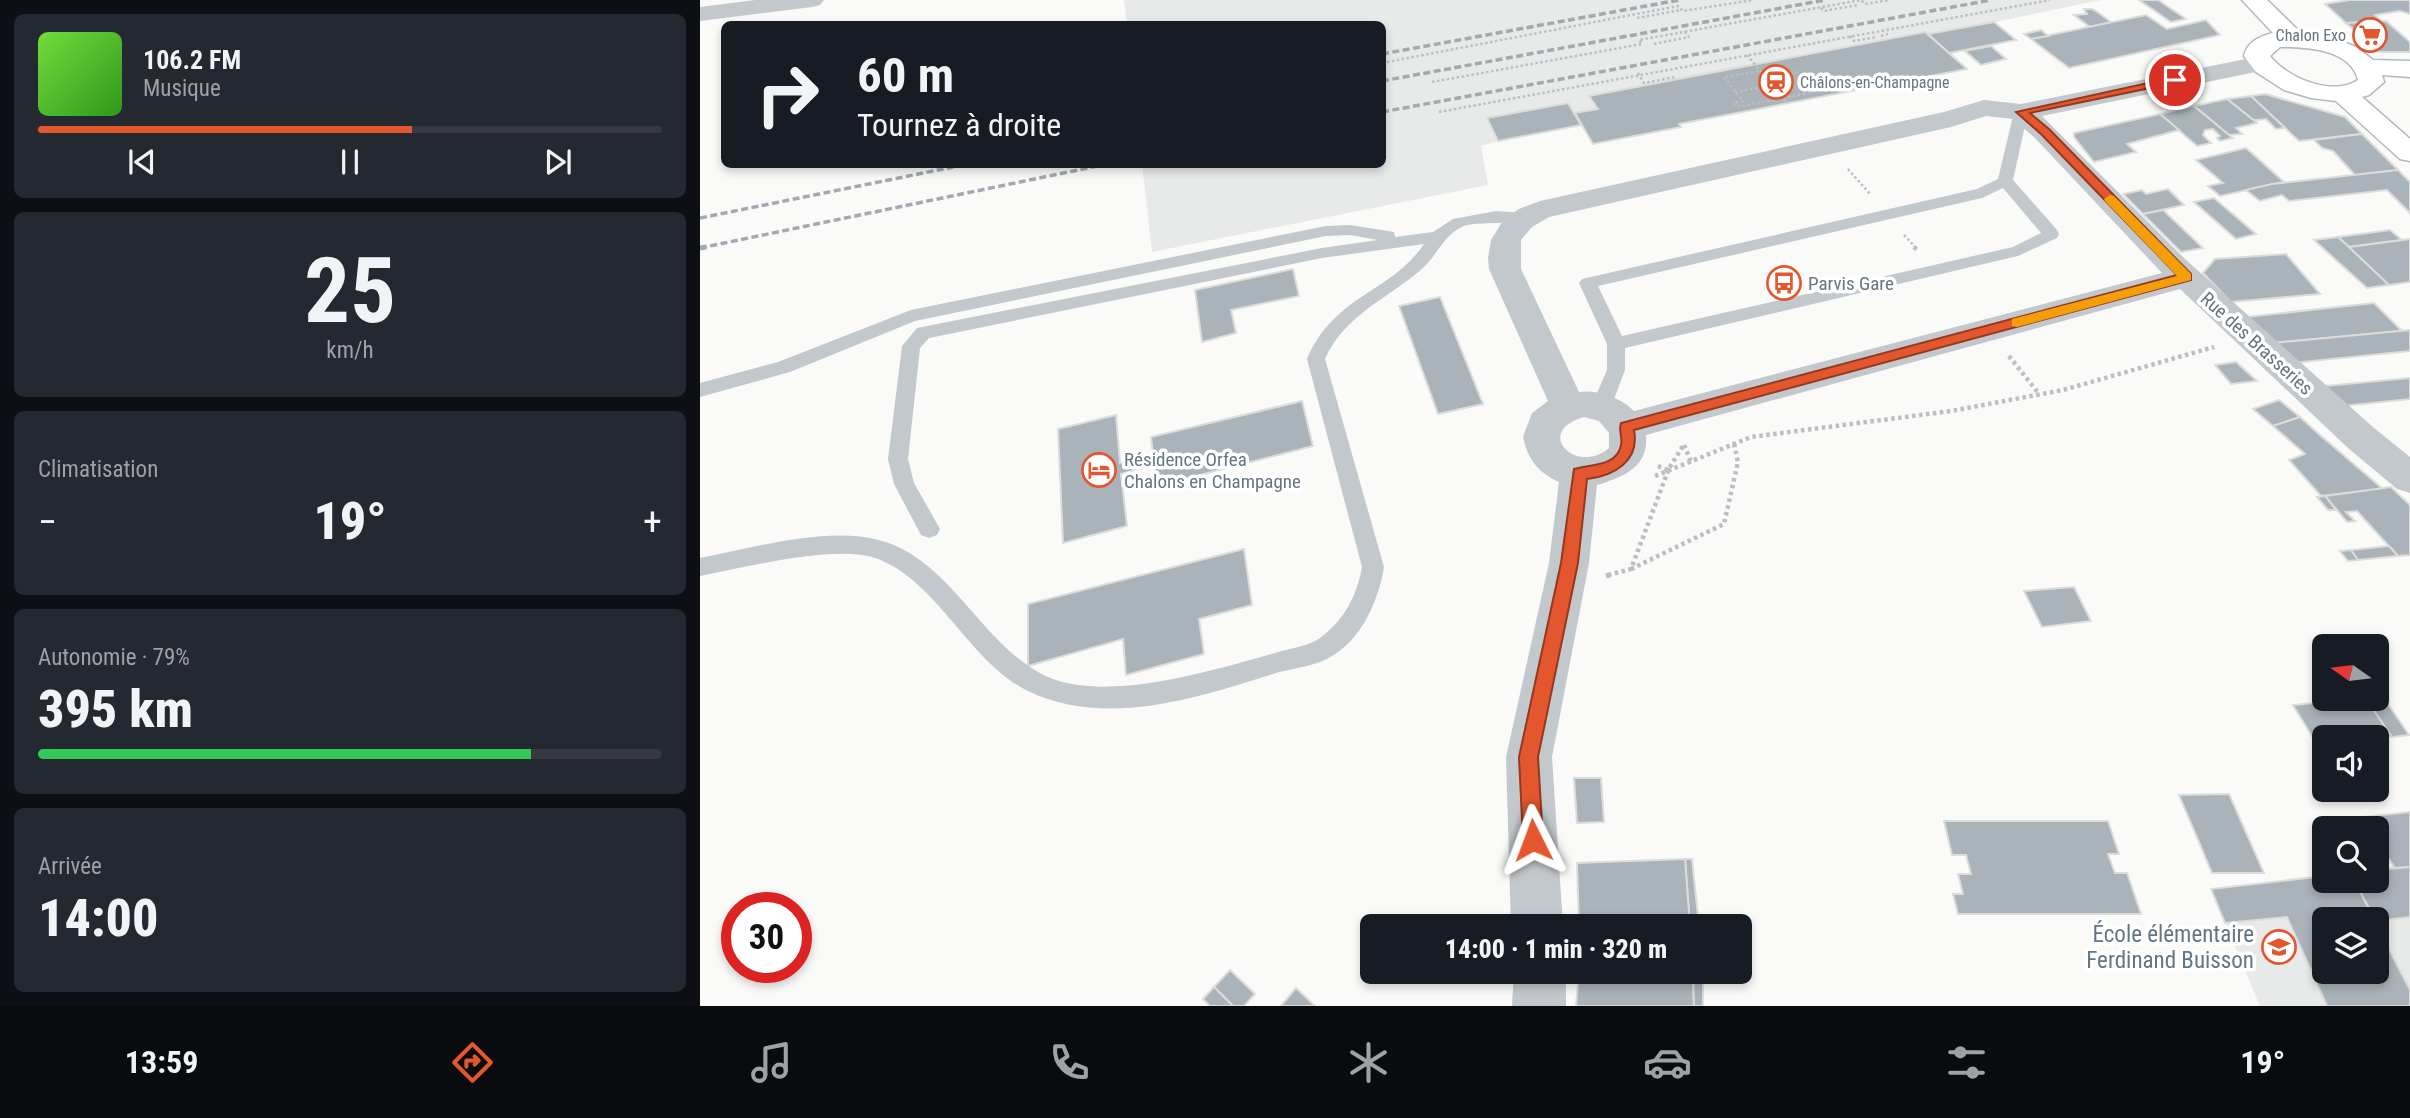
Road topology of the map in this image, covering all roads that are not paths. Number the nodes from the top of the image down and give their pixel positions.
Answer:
1 (812, 0) edge
2 (2254, 0) edge
3 (2262, 0) edge
4 (700, 14) edge
5 (2293, 39) junction
6 (2261, 64) junction
7 (2367, 67) junction
8 (2410, 69) edge
9 (2343, 94) junction
10 (2021, 112) junction
11 (2406, 145) edge
12 (2006, 181) junction
13 (1524, 218) junction
14 (1437, 237) junction
15 (1407, 240) junction
16 (2186, 277) junction
17 (1616, 344) junction
18 (700, 390) edge
19 (1599, 413) junction
20 (1579, 473) junction
21 (2410, 478) edge
22 (929, 528) dead end
23 (700, 567) edge
24 (1536, 914) edge
25 (1540, 984) edge
26 (1539, 1006) edge

1 - 4 street
2 - 3 street
2 - 5 main road
5 - 6 main road
5 - 7 main road
6 - 9 main road
6 - 10 street
7 - 8 main road
7 - 9 main road
9 - 11 main road
10 - 12 lane
10 - 13 street
10 - 16 street, Rue des Brasseries
12 - 17 lane
12 - 17 lane
13 - 14 lane
13 - 19 street
14 - 15 lane
14 - 23 lane
15 - 18 lane
15 - 22 lane
16 - 19 street
16 - 21 street, Rue des Brasseries
17 - 19 lane
19 - 20 street
19 - 20 street
20 - 24 street
25 - 26 street

